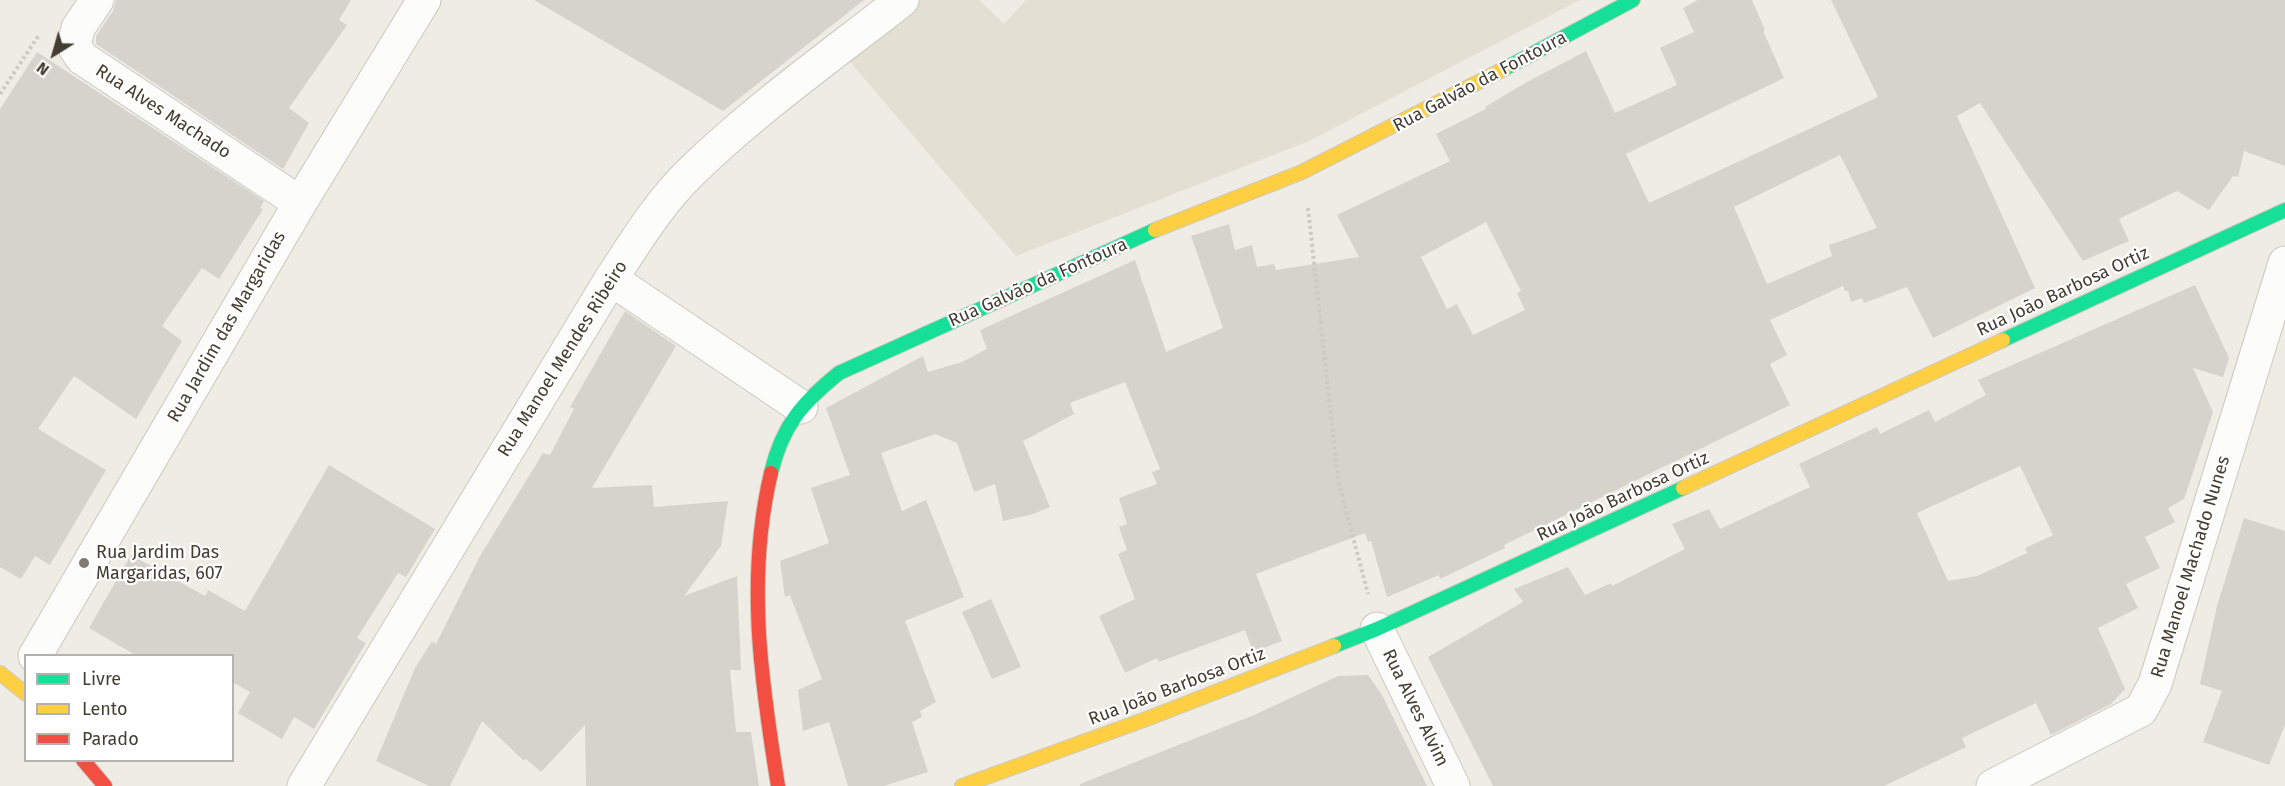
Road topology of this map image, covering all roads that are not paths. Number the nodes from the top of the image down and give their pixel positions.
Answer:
1 (97, 0) edge
2 (424, 0) edge
3 (902, 0) edge
4 (1633, 0) edge
5 (300, 203) junction
6 (2285, 210) edge
7 (2285, 262) edge
8 (610, 279) junction
9 (801, 407) junction
10 (1377, 629) junction
11 (35, 654) edge
12 (85, 762) edge
13 (306, 785) edge
14 (105, 786) edge
15 (778, 786) edge
16 (962, 786) edge
17 (1453, 786) edge
18 (1993, 786) edge

1 - 5 street, Rua Alves Machado
2 - 5 street, Rua Jardim das Margaridas
3 - 8 street, Rua Manoel Mendes Ribeiro
4 - 9 street, Rua Galvão da Fontoura
5 - 11 street, Rua Jardim das Margaridas
6 - 10 street, Rua João Barbosa Ortiz
7 - 18 street, Rua Manoel Machado Nunes
8 - 9 street
8 - 13 street, Rua Manoel Mendes Ribeiro
9 - 15 street, Rua Galvão da Fontoura
10 - 16 street, Rua João Barbosa Ortiz
10 - 17 street, Rua Alves Alvim
12 - 14 street

